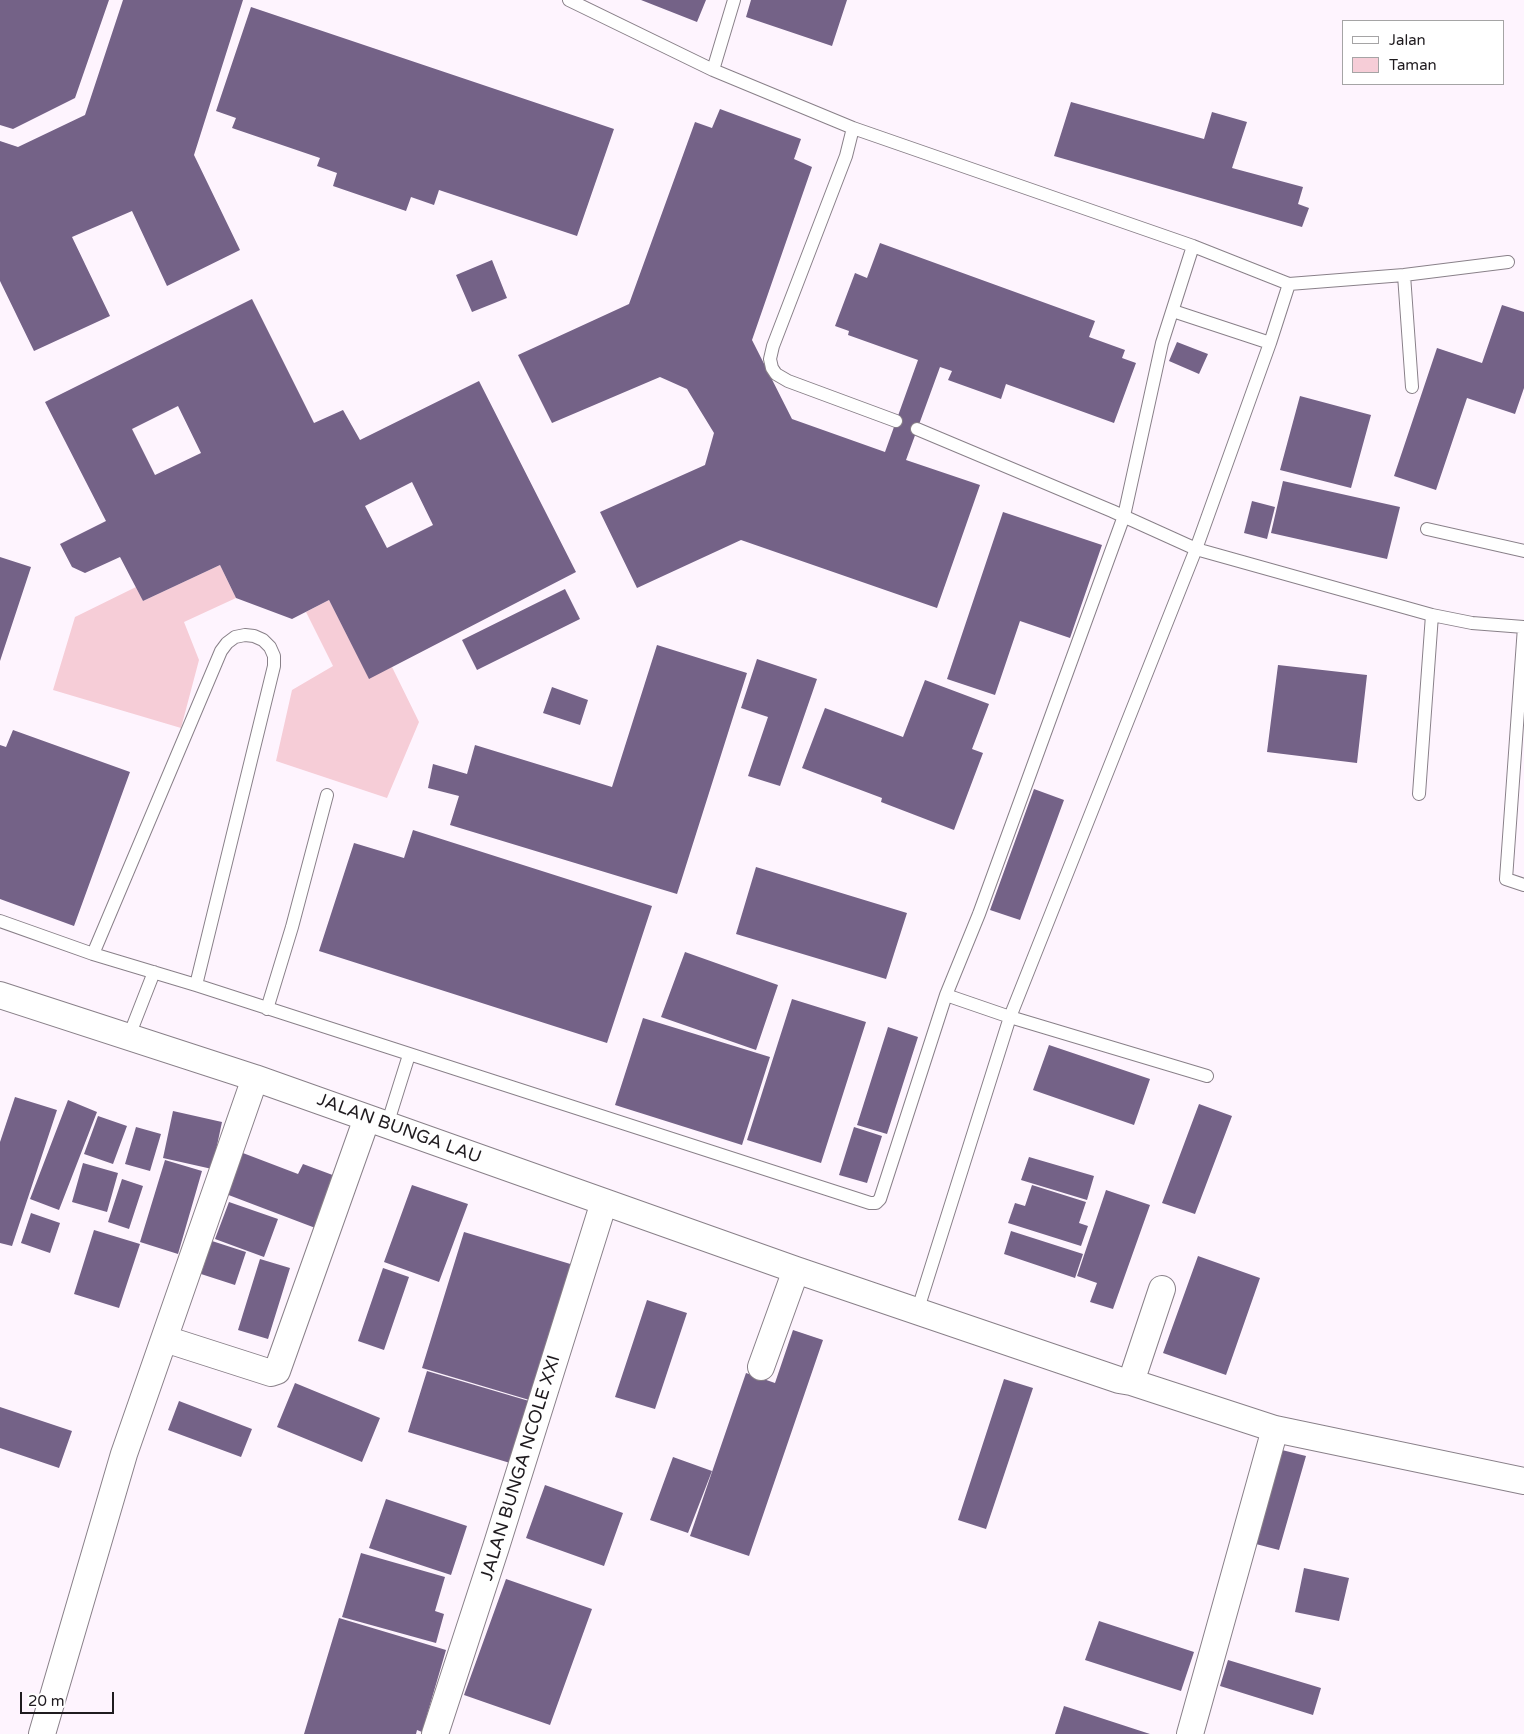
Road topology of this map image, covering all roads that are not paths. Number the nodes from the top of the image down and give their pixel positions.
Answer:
1 (569, 0) edge
2 (734, 0) edge
3 (713, 70) junction
4 (853, 128) junction
5 (1193, 246) junction
6 (1508, 262) dead end
7 (1404, 275) junction
8 (1290, 284) junction
9 (1173, 311) junction
10 (1270, 343) junction
11 (1412, 388) dead end
12 (896, 421) dead end
13 (917, 429) dead end
14 (1124, 516) junction
15 (1427, 529) dead end
16 (1196, 549) junction
17 (1524, 552) edge
18 (1432, 615) junction
19 (1524, 627) edge
20 (1419, 794) dead end
21 (327, 795) dead end
22 (1524, 885) edge
23 (0, 921) edge
24 (93, 954) junction
25 (154, 972) junction
26 (196, 985) junction
27 (0, 995) edge
28 (946, 995) junction
29 (267, 1008) junction
30 (1010, 1017) junction
31 (129, 1036) junction
32 (409, 1055) junction
33 (1207, 1076) dead end
34 (255, 1078) junction
35 (376, 1122) junction
36 (604, 1202) junction
37 (796, 1270) junction
38 (1162, 1289) dead end
39 (916, 1312) junction
40 (165, 1339) junction
41 (761, 1367) dead end
42 (1131, 1382) junction
43 (1275, 1429) junction
44 (1524, 1481) edge
45 (42, 1734) edge
46 (435, 1734) edge
47 (1190, 1734) edge

1 - 3 lane
2 - 3 lane
3 - 4 lane
4 - 5 lane
4 - 12 lane
5 - 8 lane
5 - 9 lane
6 - 7 lane
7 - 8 lane
7 - 11 lane
8 - 10 lane
9 - 10 lane
9 - 14 lane
10 - 16 lane
13 - 14 lane
14 - 16 lane
14 - 28 lane
15 - 17 lane
16 - 18 lane
16 - 30 lane
18 - 19 lane
18 - 20 lane
19 - 22 lane
21 - 29 lane
23 - 24 lane
24 - 25 lane
24 - 26 lane
25 - 26 lane
25 - 31 lane
26 - 29 lane
27 - 31 street, JALAN BUNGA LAU
28 - 30 lane
28 - 32 lane
29 - 32 lane
30 - 33 lane
30 - 39 lane
31 - 34 street, JALAN BUNGA LAU
32 - 35 lane
34 - 35 street, JALAN BUNGA LAU
34 - 40 street
35 - 36 street, JALAN BUNGA LAU
35 - 40 street
36 - 37 street, JALAN BUNGA LAU
36 - 46 street, JALAN BUNGA NCOLE XXI
37 - 39 street, JALAN BUNGA LAU
37 - 41 street
38 - 42 street
39 - 42 street, JALAN BUNGA LAU
40 - 45 street
42 - 43 street, JALAN BUNGA LAU
43 - 44 street, JALAN BUNGA LAU
43 - 47 street

